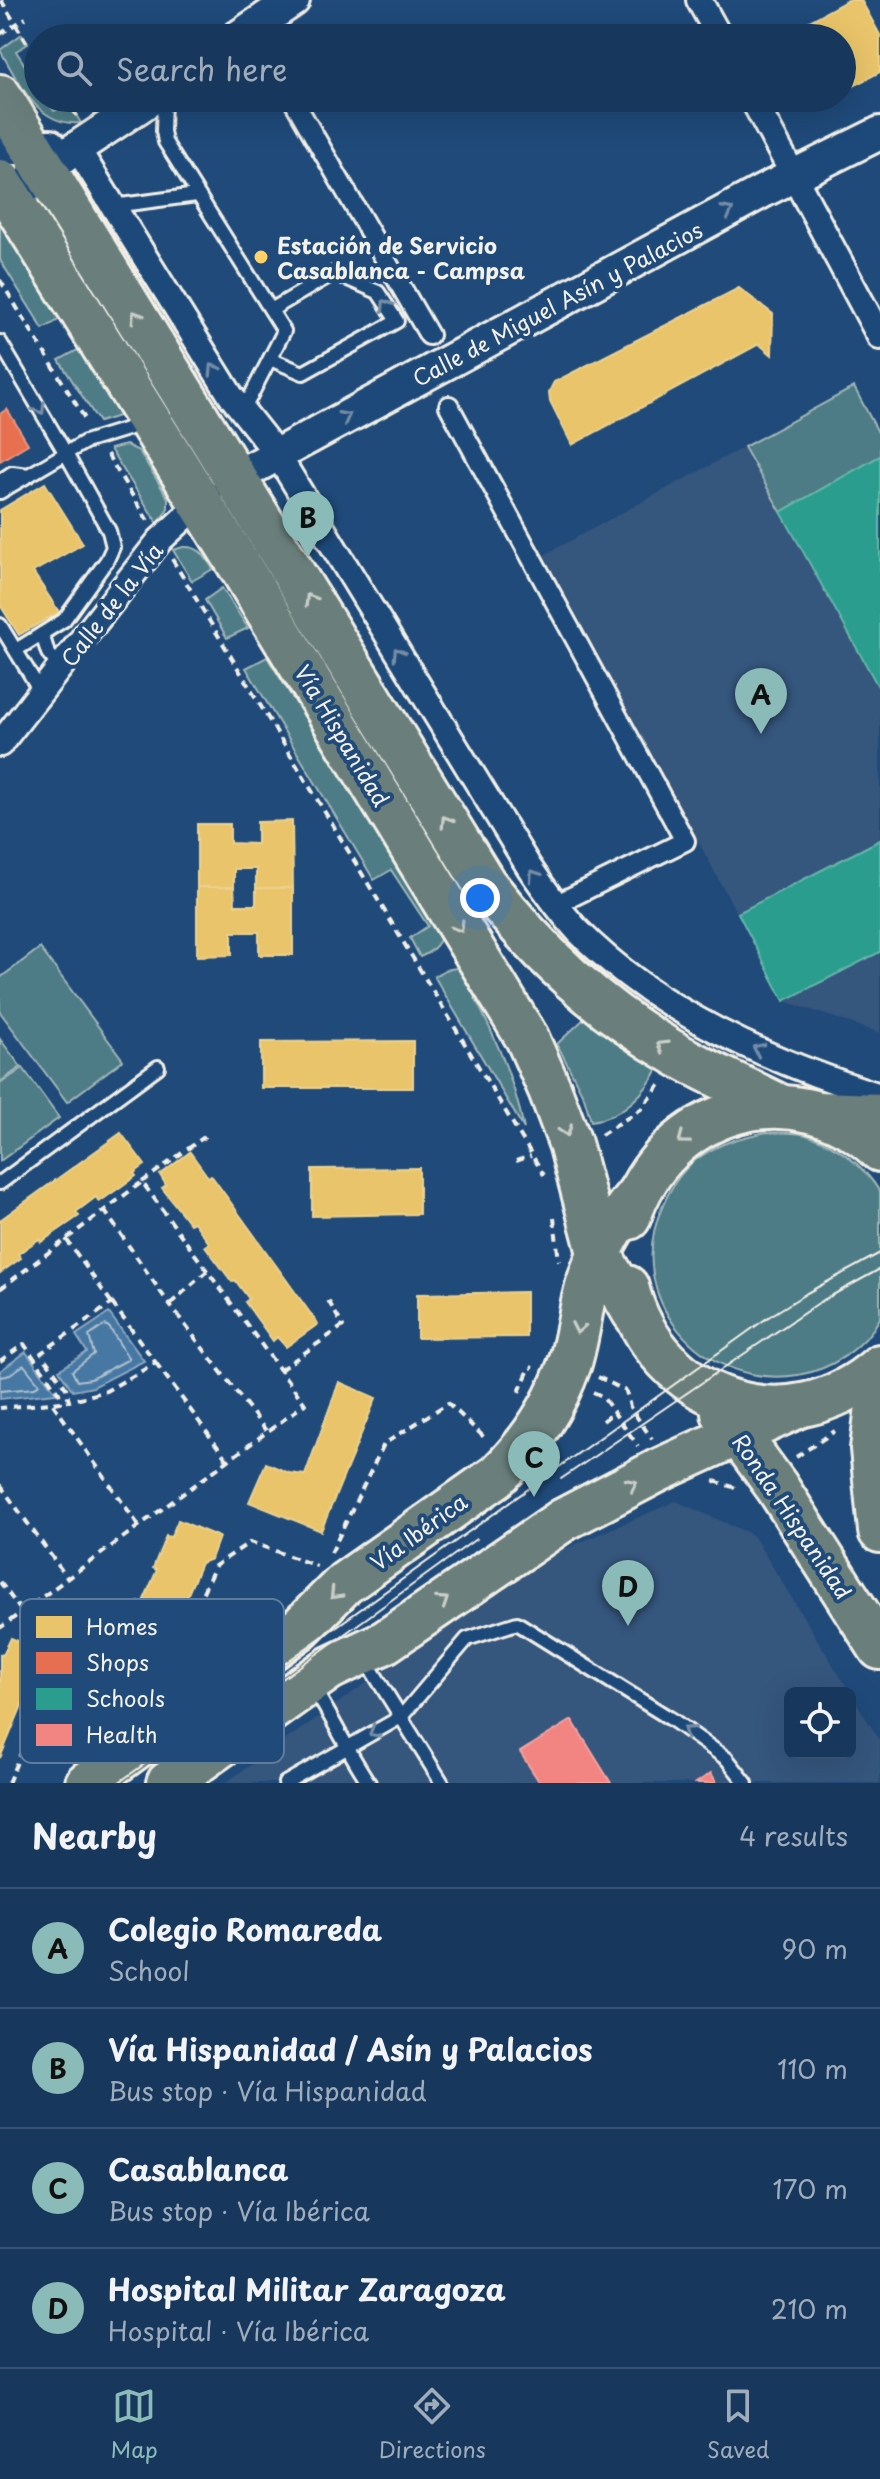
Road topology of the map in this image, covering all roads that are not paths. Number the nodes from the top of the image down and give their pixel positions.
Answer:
1 (293, 0) edge
2 (699, 0) edge
3 (262, 24) edge
4 (712, 24) edge
5 (0, 96) edge
6 (125, 112) edge
7 (164, 112) edge
8 (300, 112) edge
9 (760, 112) edge
10 (880, 133) edge
11 (25, 164) edge
12 (795, 176) junction
13 (197, 195) junction
14 (113, 206) junction
15 (271, 310) junction
16 (429, 335) dead end
17 (880, 337) edge
18 (0, 342) edge
19 (270, 359) junction
20 (449, 406) dead end
21 (242, 413) junction
22 (150, 421) junction
23 (65, 452) junction
24 (277, 454) junction
25 (29, 475) junction
26 (236, 477) junction
27 (0, 481) edge
28 (0, 492) edge
29 (200, 502) junction
30 (0, 625) edge
31 (42, 634) junction
32 (16, 650) junction
33 (60, 667) junction
34 (41, 692) junction
35 (6, 729) edge
36 (555, 905) junction
37 (158, 1067) dead end
38 (850, 1115) edge
39 (0, 1183) edge
40 (638, 1194) junction
41 (599, 1253) junction
42 (634, 1313) junction
43 (880, 1366) edge
44 (880, 1380) edge
45 (701, 1388) junction
46 (799, 1406) junction
47 (738, 1433) junction
48 (880, 1531) edge
49 (284, 1640) edge
50 (880, 1648) edge
51 (362, 1653) junction
52 (309, 1682) junction
53 (284, 1700) edge
54 (401, 1717) junction
55 (346, 1748) junction
56 (114, 1763) edge
57 (196, 1763) edge
58 (87, 1783) edge
59 (168, 1783) edge
60 (285, 1783) edge
61 (369, 1783) edge
62 (442, 1783) edge
63 (746, 1783) edge

1 - 3 street
2 - 4 street
5 - 11 highway, Vía Hispanidad
6 - 11 street
7 - 13 lane
8 - 16 street
9 - 12 street
10 - 12 street, Calle de Miguel Asín y Palacios
11 - 14 street, Vía Hispanidad
11 - 22 highway, Vía Hispanidad
26 -> 11 highway, Vía Hispanidad
12 - 17 street
24 -> 12 street, Calle de Miguel Asín y Palacios
13 - 14 lane
13 - 15 lane
21 -> 14 street, Vía Hispanidad
15 - 19 lane
19 -> 15 lane
18 -> 23 lane
19 - 21 lane
20 - 36 street
21 - 24 street, Vía Hispanidad
22 - 23 lane
22 - 29 highway, Vía Hispanidad
23 - 25 lane
23 - 31 lane
24 - 26 street, Calle de Miguel Asín y Palacios
36 -> 24 street, Vía Hispanidad
25 - 27 lane
25 - 28 lane
26 - 29 street, Calle de la Vía
38 -> 26 highway, Vía Hispanidad
29 - 33 street, Calle de la Vía
29 -> 41 highway, Vía Hispanidad
30 - 32 lane
31 - 32 lane
31 - 33 lane
32 - 34 lane
33 - 34 street, Calle de la Vía
34 - 35 street, Calle de la Vía
38 -> 36 street, Vía Hispanidad
37 - 39 lane
38 -> 40 highway
40 - 41 highway, Vía Ibérica
40 - 42 highway
41 - 42 highway, Vía Hispanidad
41 -> 49 highway, Vía Ibérica
42 - 45 highway, Vía Hispanidad
43 - 46 highway
44 - 48 highway
45 - 46 highway
45 - 47 highway, Ronda Hispanidad
46 - 47 highway
47 - 50 highway, Ronda Hispanidad
51 -> 47 highway
51 - 52 highway
51 - 54 lane
52 - 53 highway
52 - 55 lane
54 -> 55 lane
54 - 62 lane
63 -> 54 lane
55 - 60 lane
55 - 61 lane
56 -> 58 highway, Vía Ibérica
57 - 59 highway

